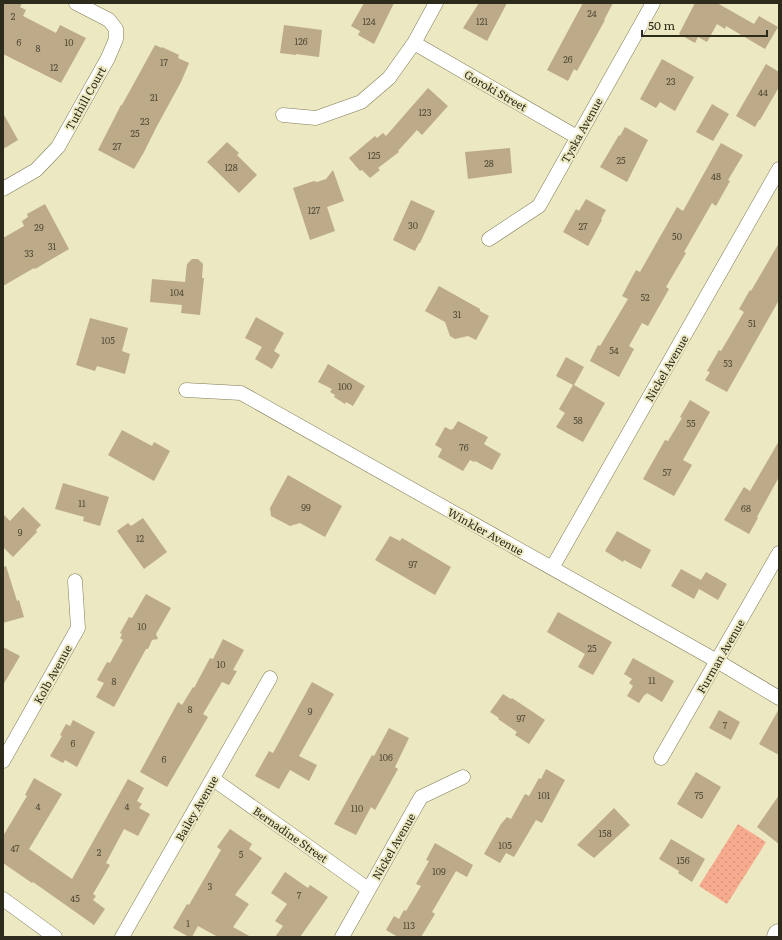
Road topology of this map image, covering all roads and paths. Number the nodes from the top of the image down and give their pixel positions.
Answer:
1 (76, 3) edge
2 (436, 3) edge
3 (653, 3) edge
4 (414, 43) junction
5 (283, 115) dead end
6 (577, 137) junction
7 (779, 169) edge
8 (3, 189) edge
9 (489, 239) dead end
10 (186, 390) dead end
11 (779, 553) edge
12 (552, 568) junction
13 (75, 581) dead end
14 (717, 661) junction
15 (270, 678) dead end
16 (779, 698) edge
17 (660, 758) dead end
18 (3, 761) edge
19 (463, 776) dead end
20 (213, 779) junction
21 (368, 889) junction
22 (3, 899) edge
23 (56, 937) edge
24 (122, 937) edge
25 (342, 937) edge

1 - 8 street, Tuthill Court
2 - 4 street
3 - 6 street, Tyska Avenue
4 - 5 street
4 - 6 street, Goroki Street
6 - 9 street, Tyska Avenue
7 - 12 street, Nickel Avenue
10 - 12 street, Winkler Avenue
11 - 14 street, Furman Avenue
12 - 14 street, Winkler Avenue
13 - 18 street, Kolb Avenue
14 - 16 street, Winkler Avenue
14 - 17 street, Furman Avenue
15 - 20 street, Bailey Avenue
19 - 21 street, Nickel Avenue
20 - 21 street, Bernadine Street
20 - 24 street, Bailey Avenue
21 - 25 street, Nickel Avenue
22 - 23 street

